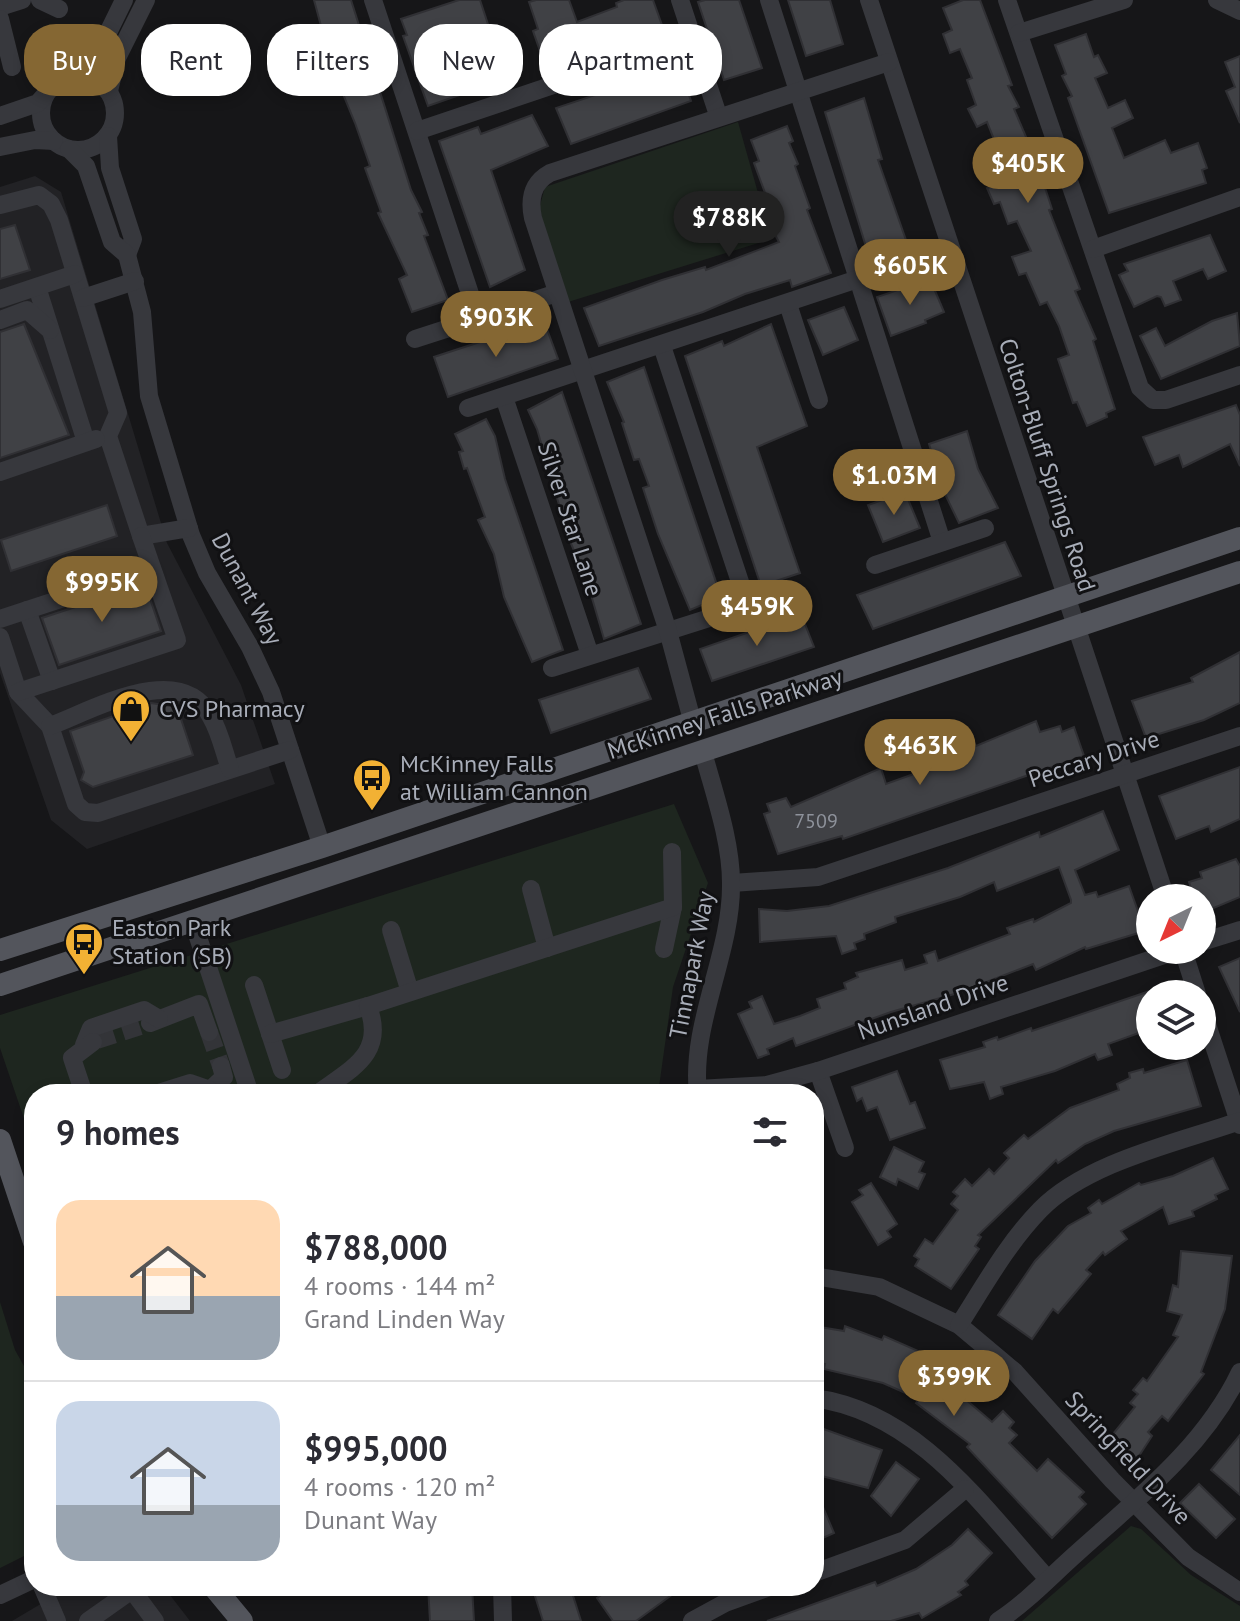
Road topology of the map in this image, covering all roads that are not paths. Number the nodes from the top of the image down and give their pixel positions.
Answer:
1 (22, 0) edge
2 (40, 0) edge
3 (124, 0) edge
4 (146, 0) edge
5 (680, 0) edge
6 (769, 0) edge
7 (869, 0) edge
8 (1007, 0) edge
9 (1124, 0) edge
10 (1217, 0) edge
11 (377, 1) edge
12 (0, 7) edge
13 (59, 9) dead end
14 (1240, 11) edge
15 (0, 19) edge
16 (112, 24) edge
17 (688, 24) edge
18 (1019, 33) junction
19 (125, 43) edge
20 (889, 62) junction
21 (12, 67) dead end
22 (539, 90) edge
23 (799, 92) junction
24 (44, 96) edge
25 (45, 96) edge
26 (110, 96) edge
27 (712, 96) edge
28 (718, 115) junction
29 (0, 116) edge
30 (417, 131) junction
31 (108, 136) junction
32 (62, 145) junction
33 (0, 147) edge
34 (1240, 197) edge
35 (0, 205) edge
36 (1093, 249) junction
37 (127, 255) junction
38 (903, 264) dead end
39 (75, 274) junction
40 (856, 280) junction
41 (135, 281) junction
42 (37, 287) junction
43 (557, 293) junction
44 (83, 298) junction
45 (0, 299) edge
46 (788, 304) junction
47 (478, 318) junction
48 (0, 320) edge
49 (50, 330) junction
50 (415, 339) dead end
51 (662, 346) junction
52 (583, 371) junction
53 (1240, 375) edge
54 (504, 397) junction
55 (819, 400) dead end
56 (468, 408) dead end
57 (108, 436) junction
58 (86, 442) junction
59 (0, 472) edge
60 (189, 528) junction
61 (985, 528) dead end
62 (141, 536) junction
63 (1240, 538) edge
64 (942, 542) junction
65 (875, 565) dead end
66 (152, 569) junction
67 (1240, 572) edge
68 (1065, 595) junction
69 (27, 610) junction
70 (0, 619) edge
71 (1075, 626) junction
72 (668, 631) junction
73 (0, 637) edge
74 (590, 655) junction
75 (552, 668) dead end
76 (52, 681) junction
77 (18, 692) junction
78 (692, 720) junction
79 (50, 726) junction
80 (1240, 736) edge
81 (290, 750) junction
82 (703, 752) junction
83 (230, 769) junction
84 (1125, 773) junction
85 (322, 847) junction
86 (672, 852) dead end
87 (732, 883) junction
88 (1161, 884) edge
89 (531, 889) dead end
90 (673, 907) junction
91 (193, 922) junction
92 (391, 930) dead end
93 (1240, 930) edge
94 (1216, 938) edge
95 (547, 948) junction
96 (664, 949) dead end
97 (0, 950) edge
98 (1139, 964) edge
99 (0, 985) edge
100 (254, 985) dead end
101 (410, 992) junction
102 (368, 1006) junction
103 (209, 1032) tunnel mouth
104 (270, 1034) junction
105 (1216, 1051) edge
106 (221, 1066) tunnel mouth
107 (282, 1070) dead end
108 (818, 1071) junction
109 (81, 1084) edge
110 (218, 1084) edge
111 (247, 1084) edge
112 (331, 1084) edge
113 (698, 1084) edge
114 (771, 1084) edge
115 (823, 1084) edge
116 (824, 1088) edge
117 (1240, 1123) edge
118 (0, 1140) edge
119 (845, 1148) dead end
120 (24, 1212) edge
121 (824, 1278) edge
122 (959, 1325) junction
123 (1240, 1372) edge
124 (824, 1399) edge
125 (965, 1489) junction
126 (1133, 1503) junction
127 (824, 1569) edge
128 (1048, 1579) junction
129 (24, 1584) edge
130 (1240, 1592) edge
131 (0, 1595) edge
132 (46, 1596) edge
133 (125, 1596) edge
134 (136, 1596) edge
135 (221, 1596) edge
136 (502, 1596) edge
137 (744, 1596) edge
138 (97, 1619) edge
139 (57, 1621) edge
140 (155, 1621) edge
141 (242, 1621) edge
142 (503, 1621) edge
143 (692, 1621) edge
144 (998, 1621) edge

1 - 12 street
2 - 13 street
3 - 16 street
4 - 19 street
5 - 17 street
6 - 23 street
7 - 20 street, Colton-Bluff Springs Road
8 - 18 street
9 - 18 street
10 - 14 street
11 - 30 street
15 - 21 street
18 - 36 street
20 - 23 street
20 - 68 street, Colton-Bluff Springs Road
22 - 30 street
23 - 28 street
23 - 40 street
24 - 29 street
25 - 32 street
26 - 31 street
27 - 28 street
28 - 43 street
30 - 47 street
31 - 32 street
31 - 37 street, Dunant Way
32 - 33 street
32 - 37 street, Dunant Way
34 - 36 street
35 - 39 street
36 - 53 street
37 - 41 street, Dunant Way
38 - 40 street
39 - 42 street
39 - 44 street
40 - 46 street
40 - 64 street
41 - 44 street
41 - 60 street, Dunant Way
42 - 45 street
42 - 49 street
43 - 47 street
43 - 52 street
44 - 57 street
46 - 51 street
46 - 55 street
47 - 50 street
48 - 49 street
49 - 58 street
51 - 52 street
51 - 72 street
52 - 54 street
52 - 72 street
54 - 56 street
54 - 74 street, Silver Star Lane
57 - 58 street
57 - 62 street
58 - 59 street
60 - 62 street
60 - 81 street, Dunant Way
61 - 64 street
62 - 66 street
63 - 68 main road, McKinney Falls Parkway
64 - 65 street
66 - 69 street
66 - 76 street
67 - 71 main road, McKinney Falls Parkway
68 - 71 street, Colton-Bluff Springs Road
68 - 78 main road, McKinney Falls Parkway
69 - 70 street
69 - 76 street
71 - 82 main road, McKinney Falls Parkway
71 - 84 street, Colton-Bluff Springs Road
72 - 74 street
72 - 78 street
73 - 77 street
74 - 75 street
76 - 77 street
77 - 79 street
78 - 82 main road
78 - 85 main road, McKinney Falls Parkway
79 - 83 street
79 - 83 street
80 - 84 street, Peccary Drive
81 - 83 street
81 - 85 street, Dunant Way
82 - 87 street, Tinnapark Way
82 - 91 main road, McKinney Falls Parkway
84 - 87 street, Peccary Drive
84 - 88 street, Colton-Bluff Springs Road
85 - 97 main road, McKinney Falls Parkway
86 - 90 street
87 - 113 street, Tinnapark Way
89 - 95 street
90 - 95 street
90 - 96 street
91 - 99 main road, McKinney Falls Parkway
91 - 111 street
92 - 101 street
93 - 94 street
95 - 101 street
98 - 108 street, Nunsland Drive
100 - 104 street
101 - 102 street
102 - 104 street
102 - 112 street
103 - 109 street
104 - 107 street
105 - 117 street
106 - 110 street
108 - 114 street, Nunsland Drive
108 - 115 street
116 - 119 street
117 - 122 street
118 - 120 main road
121 - 122 street, Springfield Drive
122 - 126 street, Springfield Drive
123 - 126 street
124 - 125 street
125 - 127 street
125 - 128 street
126 - 128 street
126 - 130 street, Springfield Drive
128 - 144 street
129 - 131 street
132 - 139 street
133 - 138 street
134 - 140 street
135 - 141 main road
136 - 142 street
137 - 143 street

